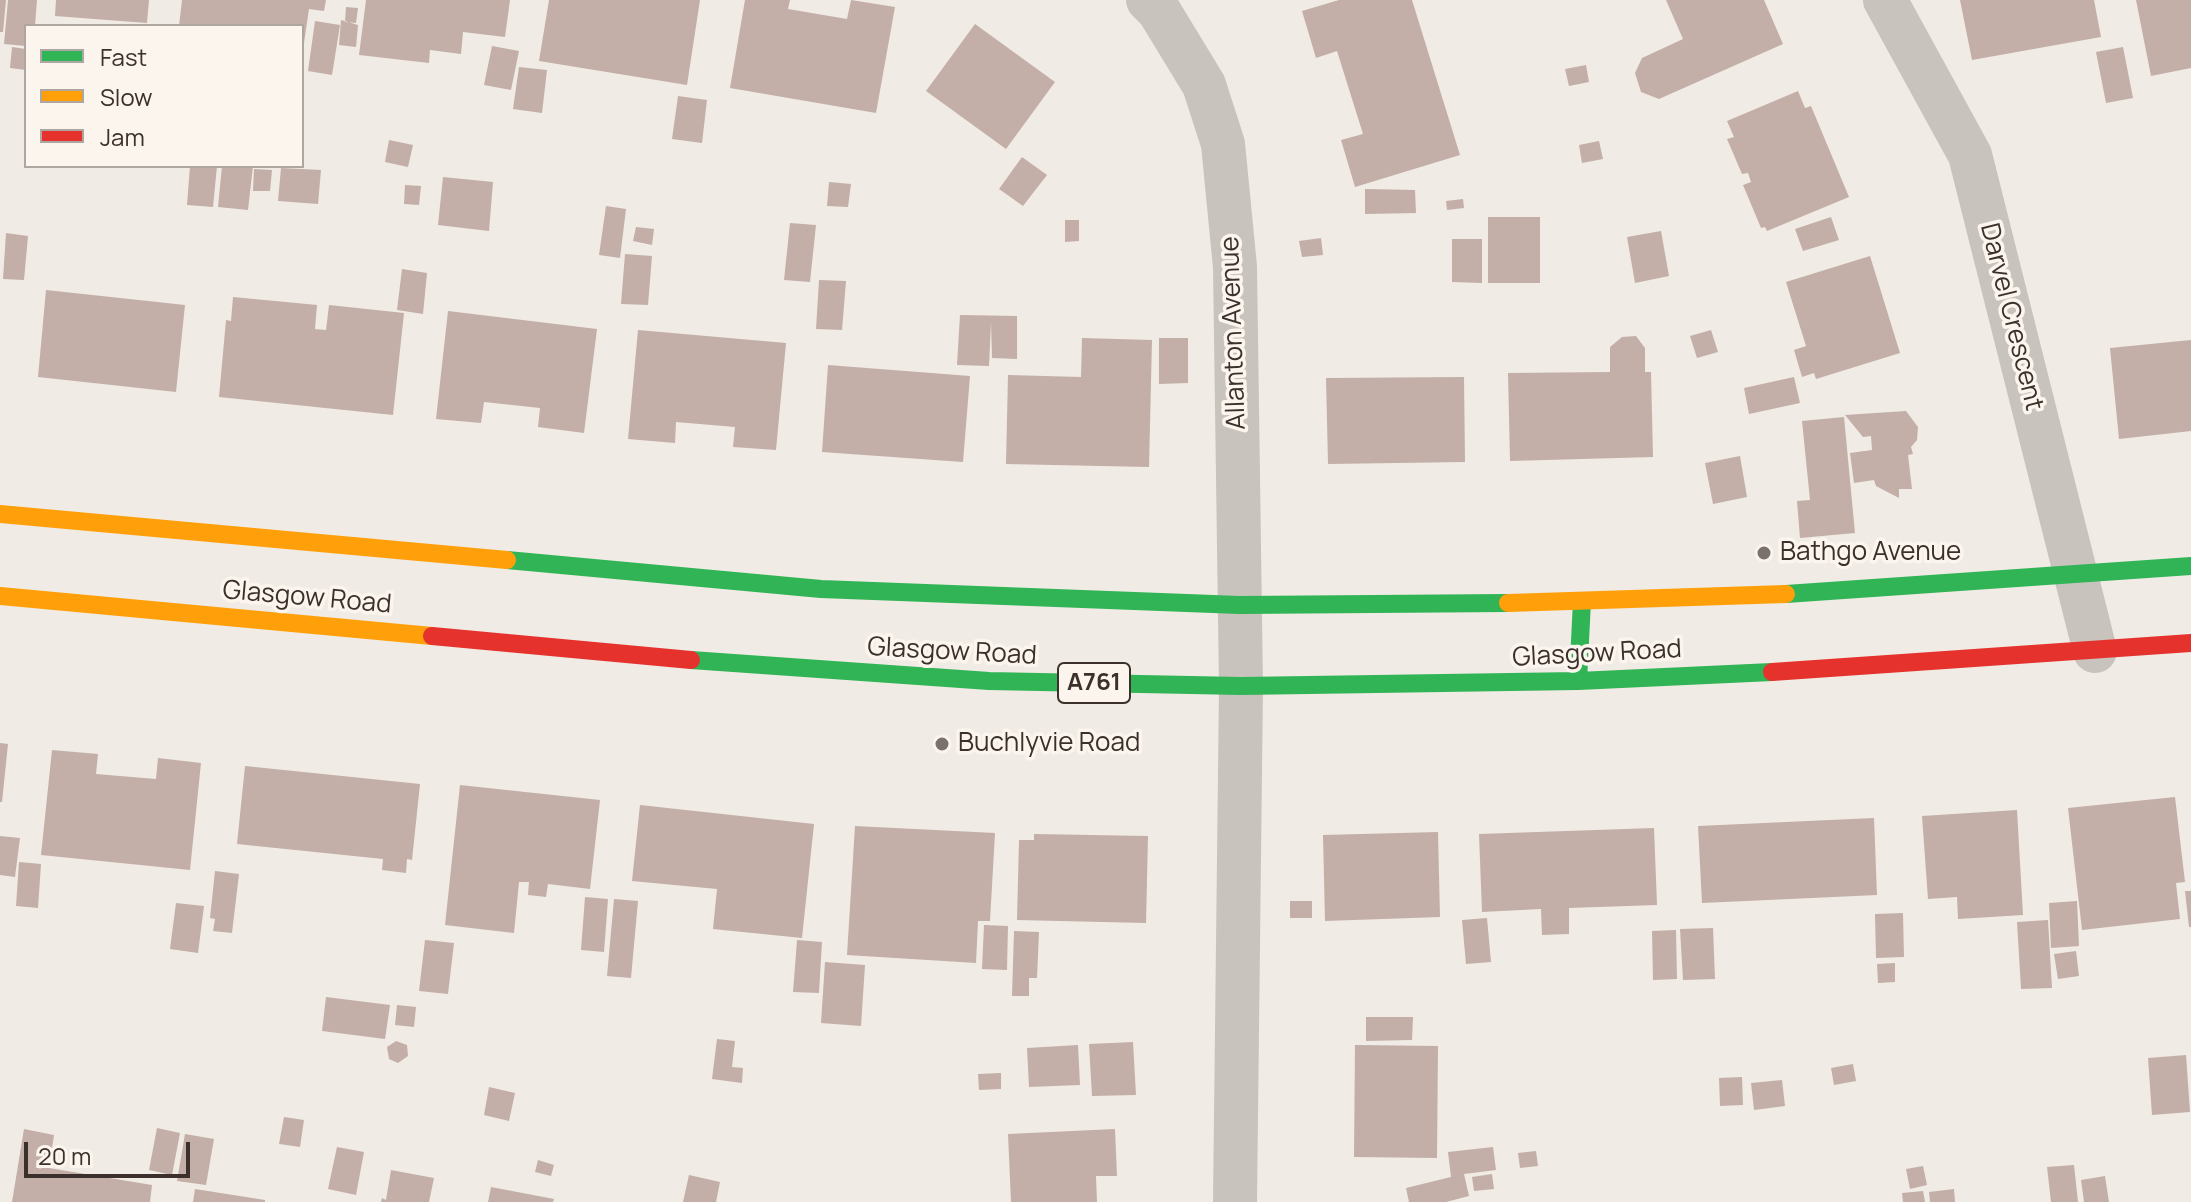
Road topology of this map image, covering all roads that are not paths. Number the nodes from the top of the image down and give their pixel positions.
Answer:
1 (1148, 0) edge
2 (1885, 0) edge
3 (0, 514) edge
4 (2191, 566) edge
5 (2076, 576) junction
6 (0, 596) edge
7 (1582, 601) junction
8 (1239, 605) junction
9 (2191, 643) edge
10 (2095, 651) junction
11 (1578, 681) junction
12 (1241, 686) junction
13 (1235, 1202) edge

1 - 8 street, Allanton Avenue
2 - 5 street, Darvel Crescent
3 - 8 main road, Glasgow Road
4 - 5 main road, Glasgow Road
5 - 7 main road, Glasgow Road
5 - 10 street, Darvel Crescent
6 - 12 main road, Glasgow Road / A761
7 - 8 main road, Glasgow Road
7 - 11 main road
8 - 12 street, Allanton Avenue
9 - 10 main road, Glasgow Road / A761
10 - 11 main road, Glasgow Road / A761
11 - 12 main road, Glasgow Road / A761
12 - 13 street

